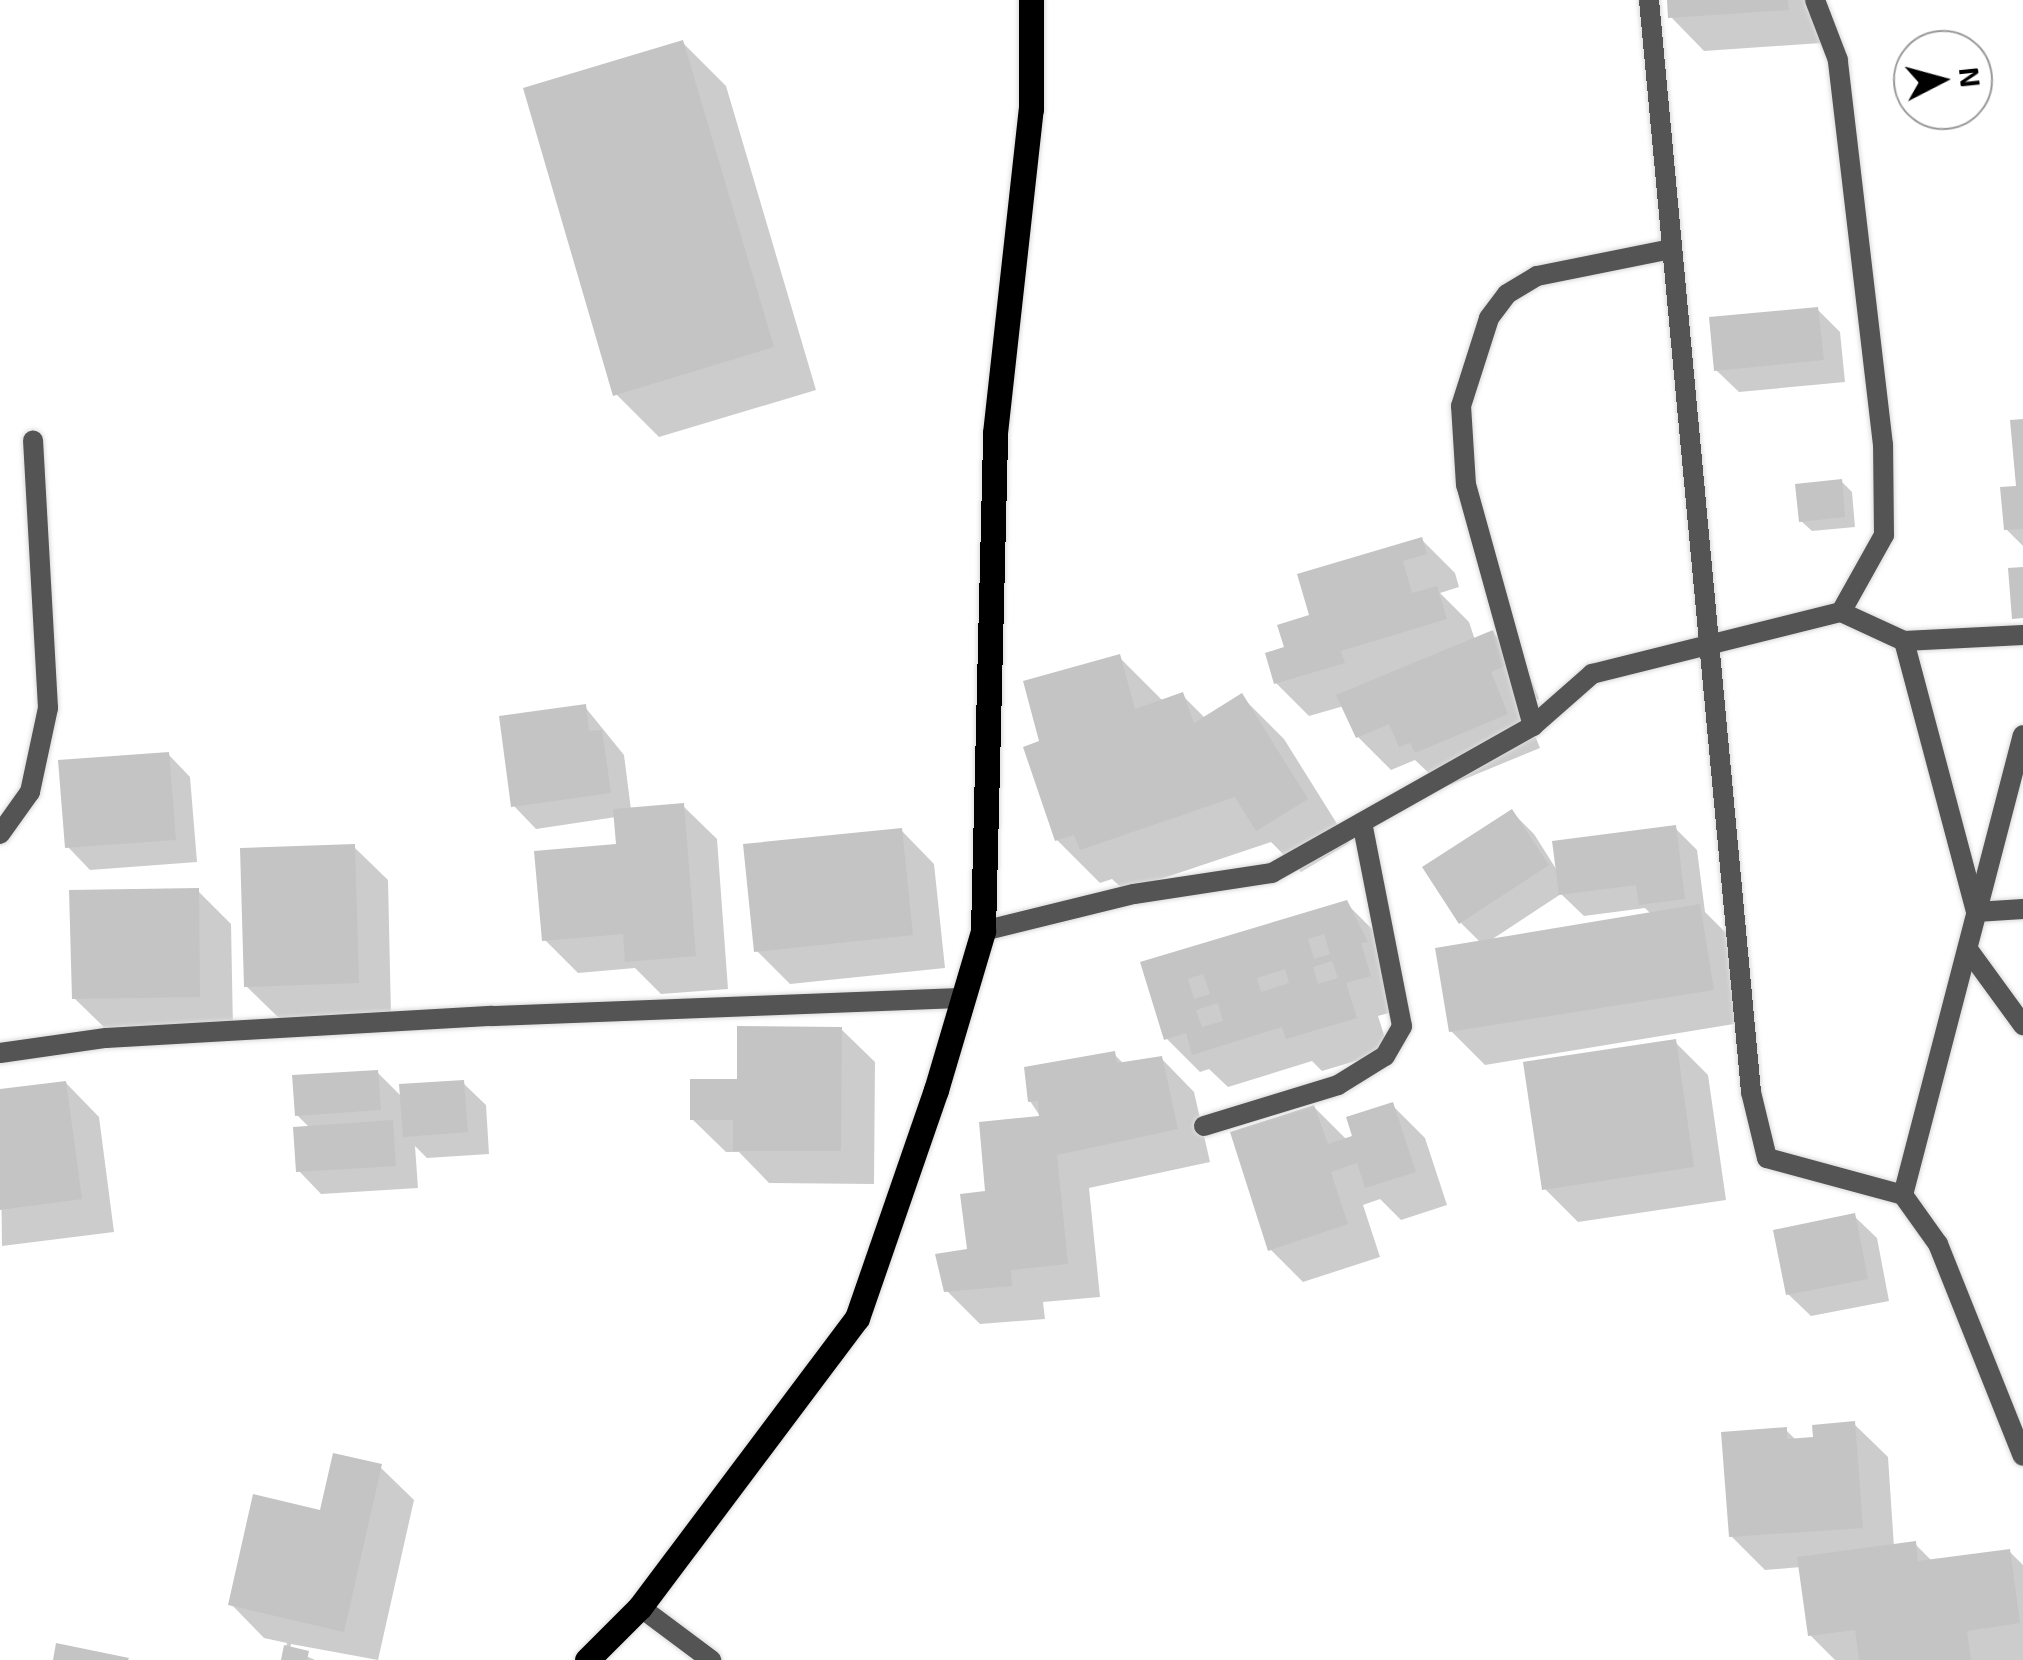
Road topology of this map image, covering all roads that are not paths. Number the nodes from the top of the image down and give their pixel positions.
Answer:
1 (1031, 0) edge
2 (1649, 0) edge
3 (1816, 0) edge
4 (1671, 249) junction
5 (33, 440) dead end
6 (1840, 612) junction
7 (2023, 635) edge
8 (1904, 641) junction
9 (1706, 642) junction
10 (1533, 726) junction
11 (2023, 736) edge
12 (1362, 823) junction
13 (0, 834) edge
14 (2023, 909) edge
15 (1976, 912) junction
16 (984, 931) junction
17 (1968, 951) junction
18 (963, 998) junction
19 (2023, 1025) edge
20 (0, 1052) edge
21 (1204, 1126) dead end
22 (1904, 1195) junction
23 (2023, 1456) edge
24 (640, 1607) junction
25 (587, 1660) edge
26 (711, 1660) edge

1 - 16 main road
2 - 4 street
3 - 6 street
4 - 9 street
4 - 10 street
5 - 13 street
6 - 8 street
6 - 9 street
7 - 8 street
8 - 15 street
9 - 10 street
9 - 22 street
10 - 12 street
11 - 15 street
12 - 16 street
12 - 21 street
14 - 15 street
15 - 17 street
16 - 18 main road
17 - 19 street
17 - 22 street
18 - 20 street
18 - 24 main road
22 - 23 street
24 - 25 main road
24 - 26 street

